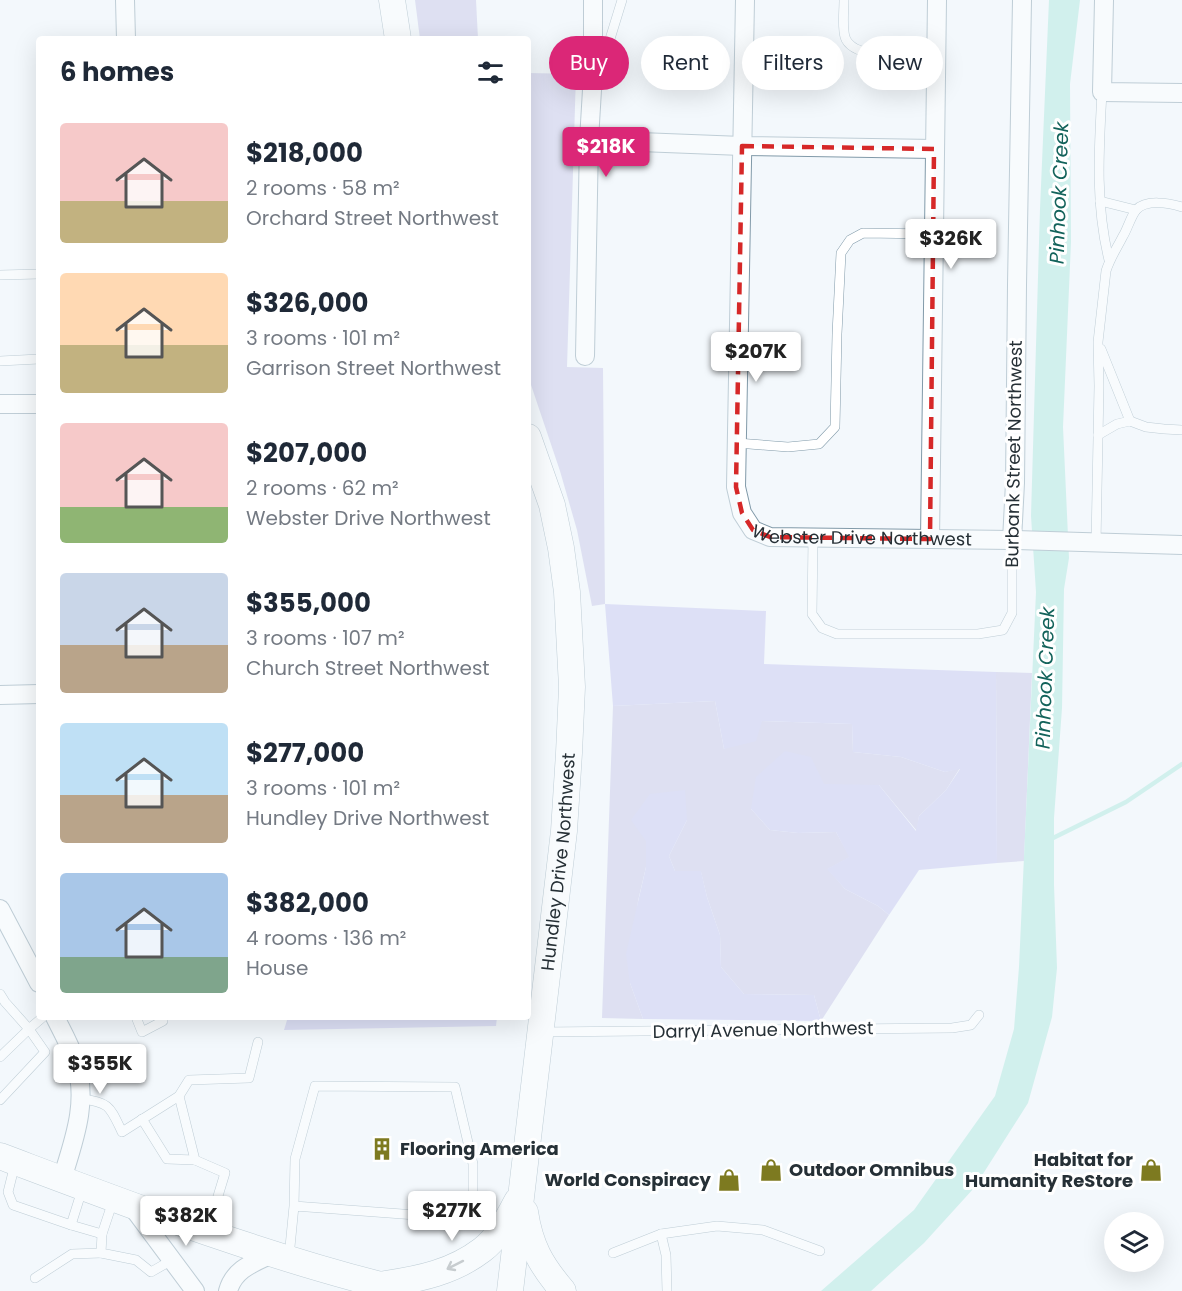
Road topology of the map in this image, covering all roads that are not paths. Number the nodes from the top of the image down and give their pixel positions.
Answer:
1 (125, 0) edge
2 (392, 0) edge
3 (593, 0) edge
4 (622, 0) edge
5 (745, 0) edge
6 (844, 0) edge
7 (937, 0) edge
8 (1022, 0) edge
9 (1104, 0) edge
10 (126, 36) edge
11 (398, 36) edge
12 (593, 36) edge
13 (611, 36) edge
14 (936, 36) edge
15 (856, 49) edge
16 (592, 90) edge
17 (935, 90) edge
18 (1102, 92) junction
19 (1182, 93) edge
20 (589, 141) junction
21 (742, 146) junction
22 (934, 149) junction
23 (1100, 201) junction
24 (1182, 207) edge
25 (1136, 210) junction
26 (933, 234) junction
27 (1109, 260) junction
28 (36, 274) edge
29 (0, 275) edge
30 (1098, 342) junction
31 (585, 356) dead end
32 (36, 359) edge
33 (0, 361) edge
34 (0, 404) edge
35 (36, 404) edge
36 (1130, 422) junction
37 (1182, 430) edge
38 (1098, 435) junction
39 (737, 443) junction
40 (531, 446) edge
41 (813, 538) junction
42 (930, 539) junction
43 (1012, 540) junction
44 (1091, 543) junction
45 (1182, 544) edge
46 (0, 694) edge
47 (36, 694) edge
48 (0, 909) edge
49 (36, 972) edge
50 (2, 1001) edge
51 (979, 1015) dead end
52 (40, 1020) edge
53 (56, 1020) edge
54 (137, 1020) edge
55 (163, 1020) edge
56 (29, 1029) junction
57 (541, 1032) junction
58 (258, 1042) dead end
59 (0, 1057) edge
60 (179, 1096) junction
61 (0, 1100) edge
62 (81, 1100) junction
63 (142, 1119) junction
64 (8, 1159) edge
65 (195, 1160) junction
66 (73, 1183) junction
67 (522, 1193) junction
68 (122, 1201) junction
69 (294, 1206) junction
70 (71, 1225) junction
71 (207, 1232) junction
72 (102, 1234) junction
73 (661, 1234) junction
74 (820, 1251) dead end
75 (101, 1253) junction
76 (613, 1253) dead end
77 (280, 1257) junction
78 (172, 1260) junction
79 (35, 1278) dead end
80 (384, 1288) edge
81 (195, 1291) edge
82 (228, 1291) edge
83 (405, 1291) edge
84 (510, 1291) edge
85 (563, 1291) edge
86 (667, 1291) edge

1 - 10 street
2 - 11 street
3 - 12 street
4 - 13 lane
5 - 21 street, Webster Drive Northwest
6 - 15 lane
7 - 14 street
8 - 43 street, Burbank Street Northwest
9 - 18 street
16 - 20 street
17 - 22 street
18 - 19 street
18 - 23 lane
20 - 21 street
20 - 31 street
21 - 22 street
21 - 39 street, Webster Drive Northwest
22 - 26 street
23 - 25 lane
23 - 27 lane
24 - 25 lane
25 - 27 lane
26 - 39 lane
26 - 42 street
27 - 30 lane
28 - 29 lane
30 - 36 lane
30 - 38 lane
32 - 33 lane
34 - 35 street
36 - 37 lane
36 - 38 lane
38 - 44 lane
39 - 41 street, Webster Drive Northwest
40 - 57 street, Hundley Drive Northwest
41 - 42 street, Webster Drive Northwest
41 - 43 lane, Burbank Street Northwest
42 - 43 street, Webster Drive Northwest
43 - 44 street, Webster Drive Northwest
44 - 45 street, Webster Drive Northwest
46 - 47 street
48 - 49 street
50 - 56 lane
51 - 57 lane, Darryl Avenue Northwest
52 - 56 lane
53 - 62 street
54 - 55 lane
56 - 59 lane
56 - 61 lane
57 - 67 street, Hundley Drive Northwest
58 - 60 lane
60 - 63 lane
60 - 65 lane
62 - 63 lane
62 - 66 street
63 - 65 lane
64 - 66 street
64 - 70 lane
65 - 71 lane
66 - 68 street
66 - 70 lane
67 -> 80 street
67 - 84 street, Hundley Drive Northwest
67 - 85 street
68 - 71 street
68 - 72 lane
68 - 78 street
69 - 69 lane
69 - 77 lane
70 - 72 lane
71 - 77 street
72 - 75 lane
73 - 74 lane
73 - 76 lane
73 - 86 lane
75 - 78 lane
75 - 79 lane
77 - 80 street
77 - 82 street
78 - 81 street
80 - 83 street

